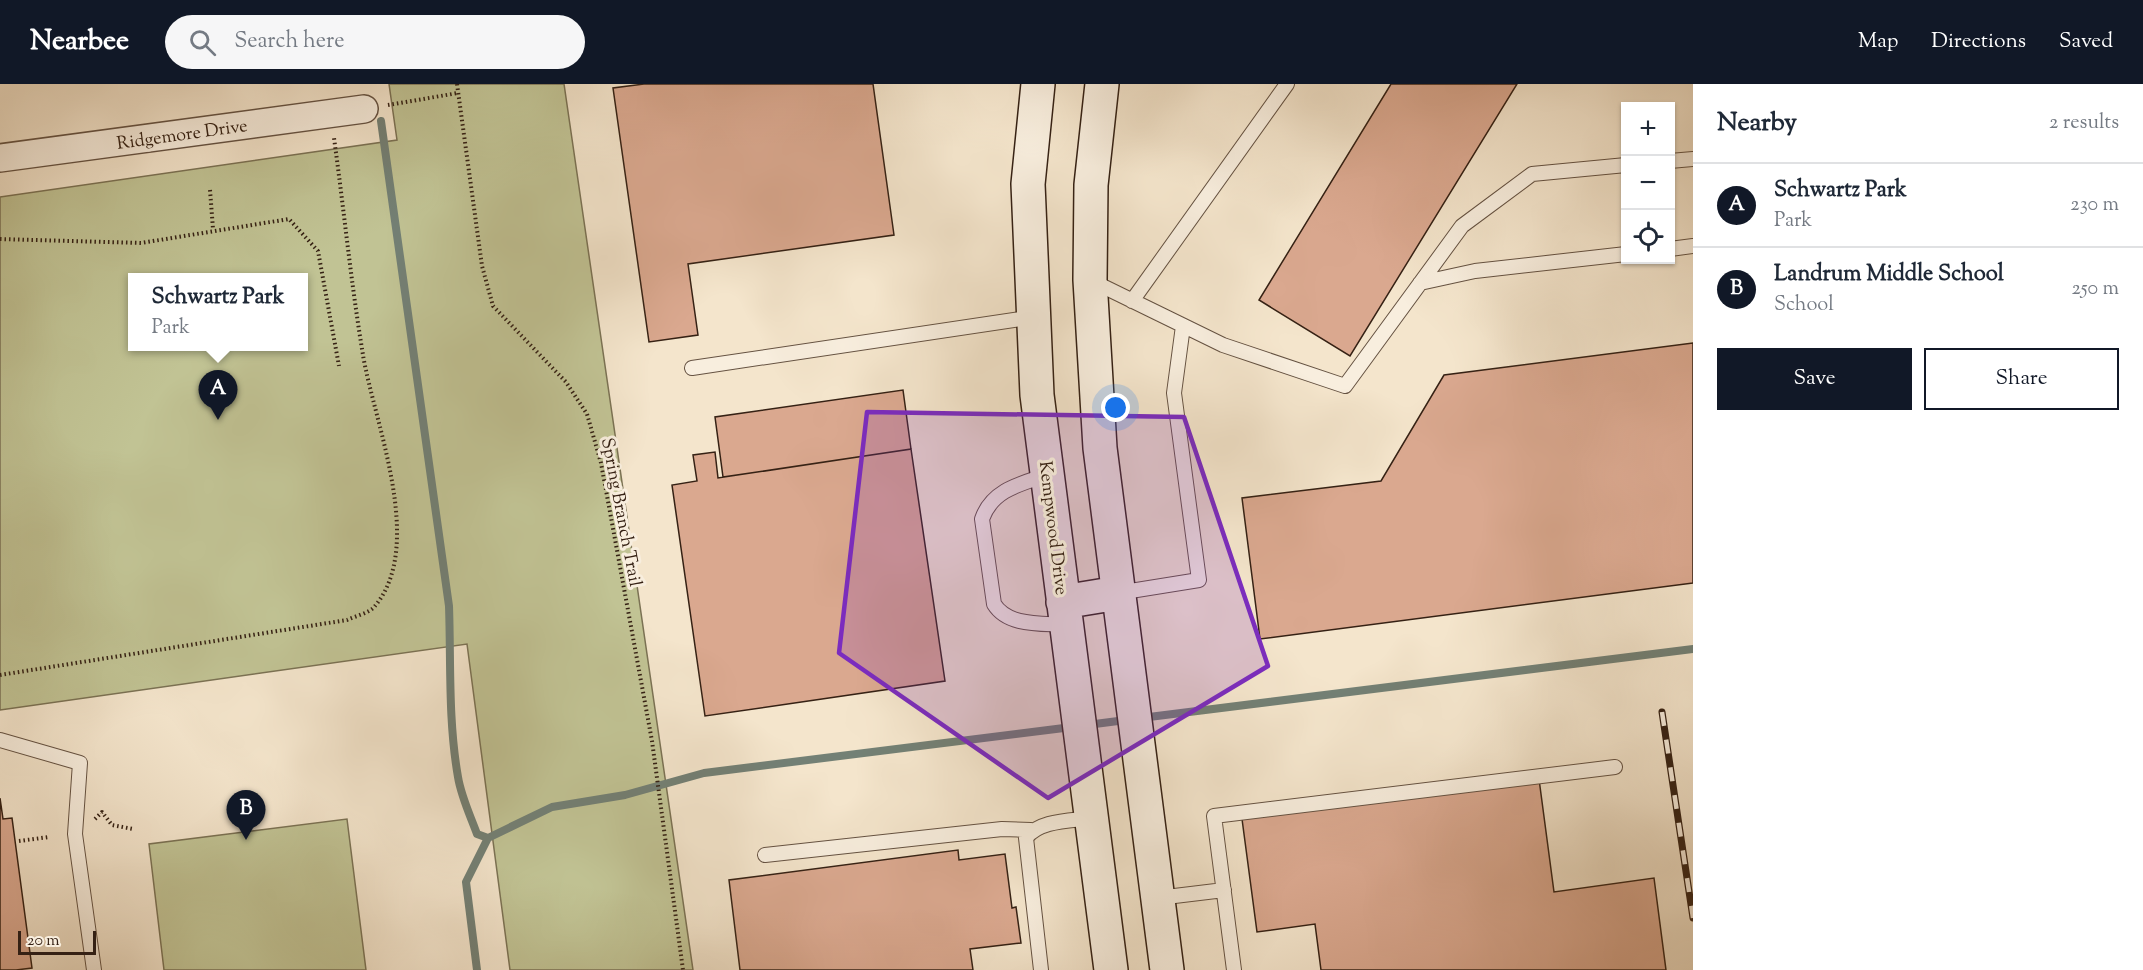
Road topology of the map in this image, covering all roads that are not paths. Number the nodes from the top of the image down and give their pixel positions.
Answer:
1 (1038, 84) edge
2 (1102, 84) edge
3 (1287, 84) edge
4 (364, 110) road end
5 (0, 158) edge
6 (1693, 159) edge
7 (1675, 161) edge
8 (1621, 165) edge
9 (1693, 246) edge
10 (1675, 248) edge
11 (1621, 255) edge
12 (1090, 280) junction
13 (1420, 283) junction
14 (1132, 301) junction
15 (1034, 317) junction
16 (1183, 326) junction
17 (692, 368) dead end
18 (1047, 475) junction
19 (1118, 593) junction
20 (1065, 614) junction
21 (0, 740) edge
22 (1615, 767) dead end
23 (1091, 818) junction
24 (1031, 830) junction
25 (765, 855) dead end
26 (1224, 890) junction
27 (1158, 898) junction
28 (94, 970) edge
29 (1041, 970) edge
30 (1110, 970) edge
31 (1167, 970) edge
32 (1234, 970) edge

1 - 15 main road, Kempwood Drive
2 - 12 main road
3 - 14 lane
4 - 5 street, Ridgemore Drive
6 - 7 lane
8 - 13 lane
9 - 10 lane
11 - 13 lane
12 - 14 lane
12 - 19 main road
13 - 16 lane
14 - 16 lane
15 - 17 lane
15 - 18 main road, Kempwood Drive
16 - 19 lane
18 - 20 main road, Kempwood Drive
18 - 20 lane
19 - 20 main road
19 - 27 main road
20 - 23 main road, Kempwood Drive
21 - 28 lane
22 - 26 lane
23 - 24 lane
23 - 30 main road, Kempwood Drive
24 - 25 lane
24 - 29 lane
26 - 27 lane
26 - 32 lane
27 - 31 main road

